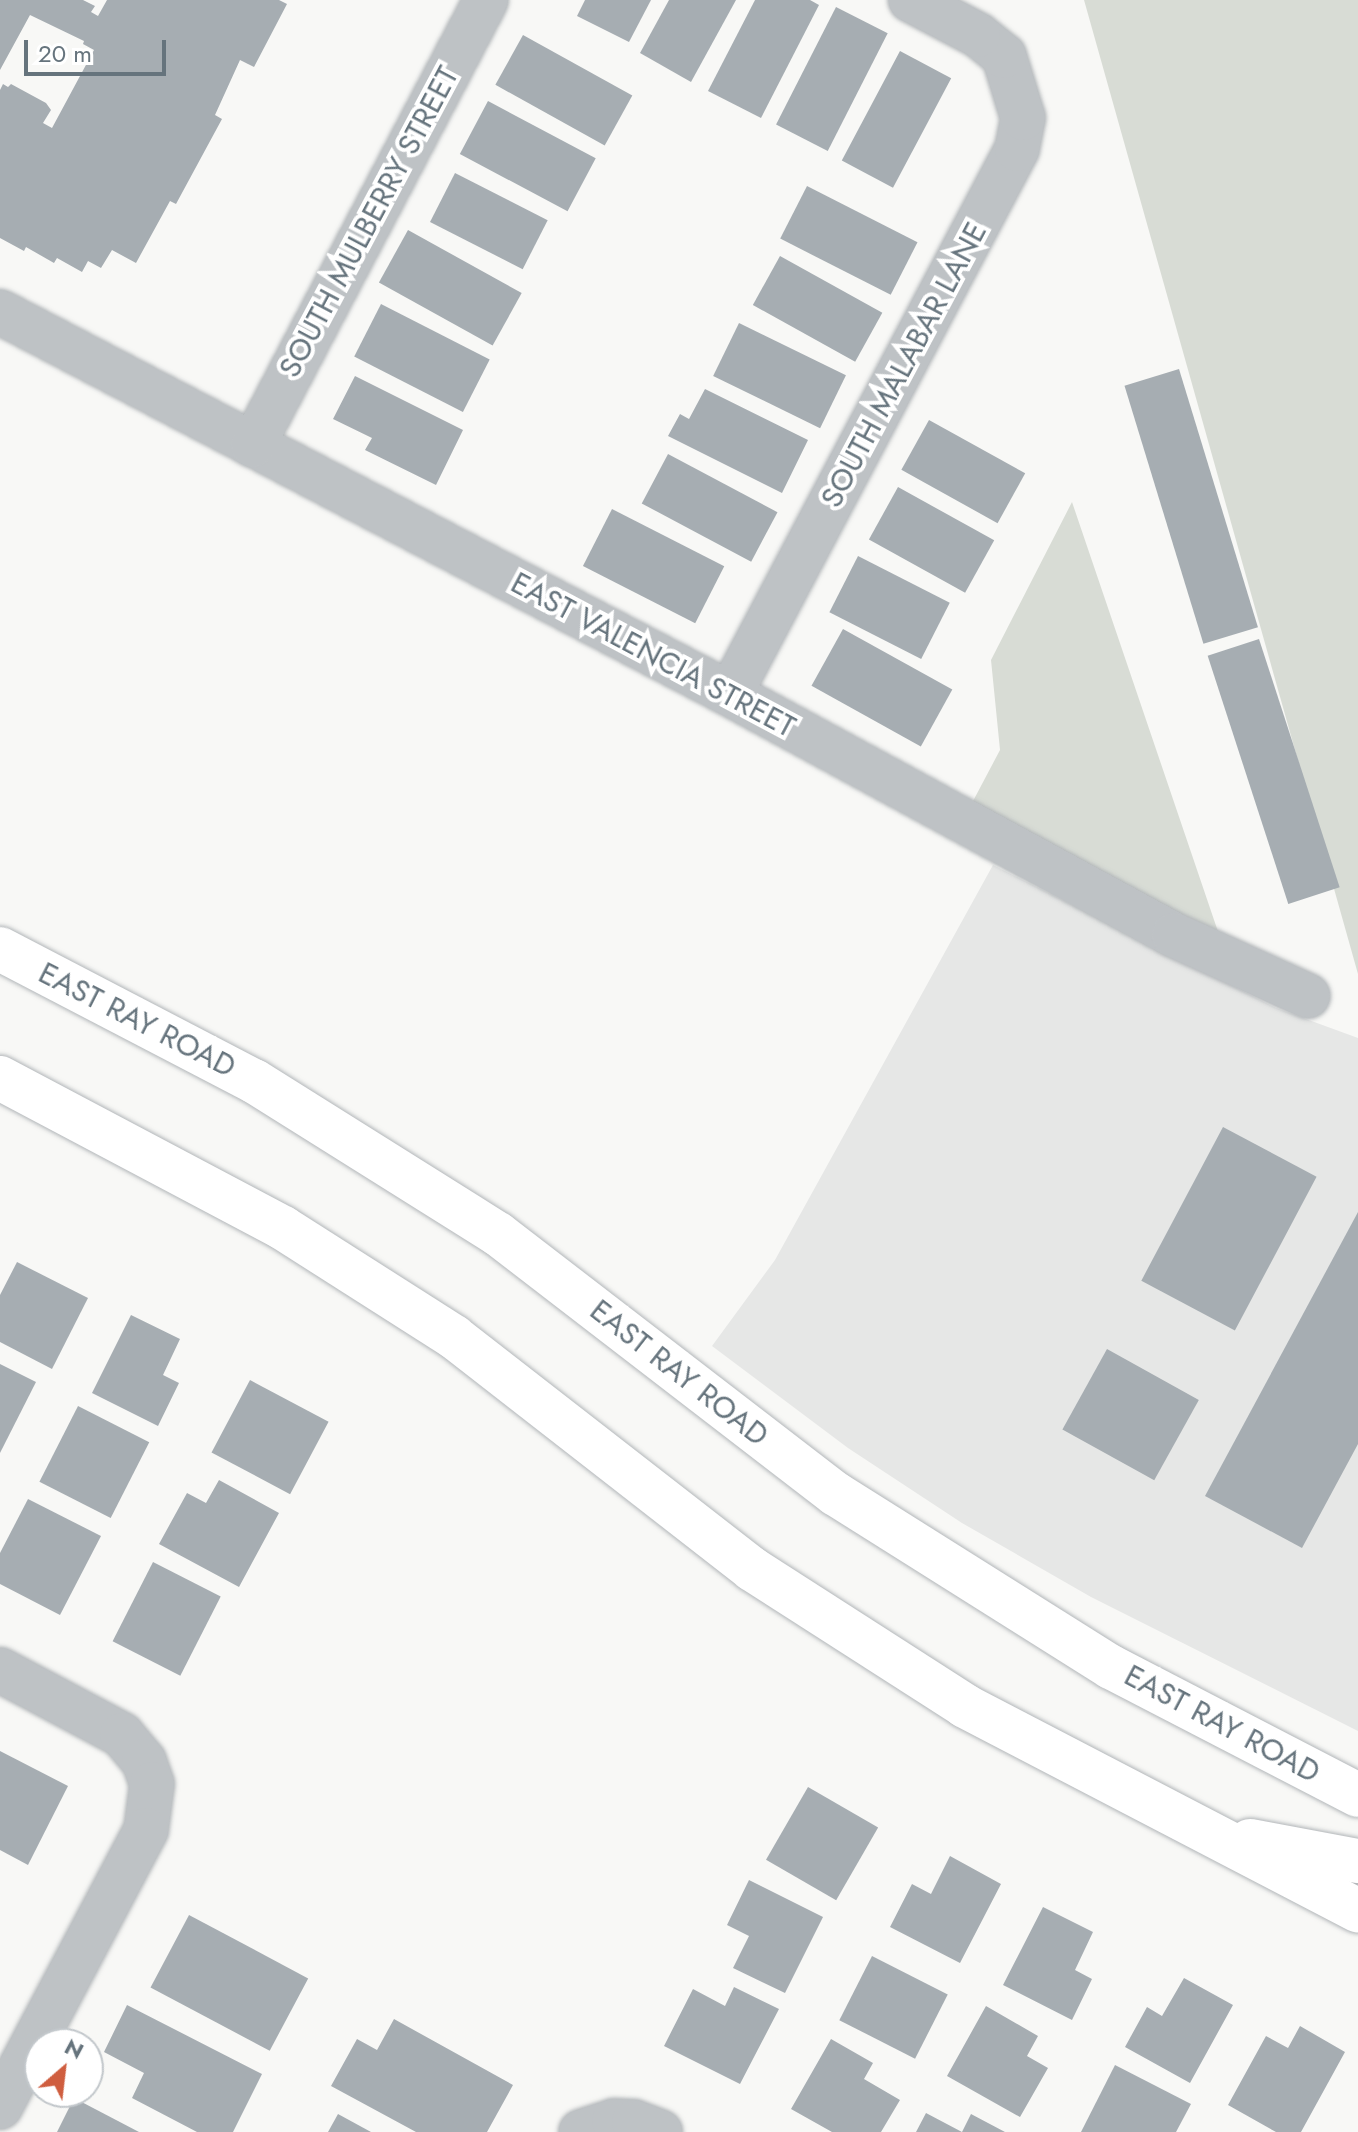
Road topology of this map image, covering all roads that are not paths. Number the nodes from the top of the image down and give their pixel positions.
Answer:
1 (486, 0) edge
2 (911, 0) edge
3 (0, 312) edge
4 (253, 445) junction
5 (730, 694) junction
6 (0, 949) edge
7 (1308, 996) dead end
8 (0, 1078) edge
9 (0, 1670) edge
10 (1358, 1795) edge
11 (1212, 1834) junction
12 (1358, 1861) edge
13 (1358, 1911) edge
14 (0, 2107) edge
15 (588, 2129) edge
16 (660, 2132) edge

1 - 4 street, SOUTH MULBERRY STREET
2 - 5 street, SOUTH MALABAR LANE
3 - 4 street, EAST VALENCIA STREET
4 - 5 street, EAST VALENCIA STREET
5 - 7 street, EAST VALENCIA STREET
6 - 10 main road, EAST RAY ROAD
8 - 11 main road
9 - 14 street
11 - 12 main road
11 - 13 main road
15 - 16 street

